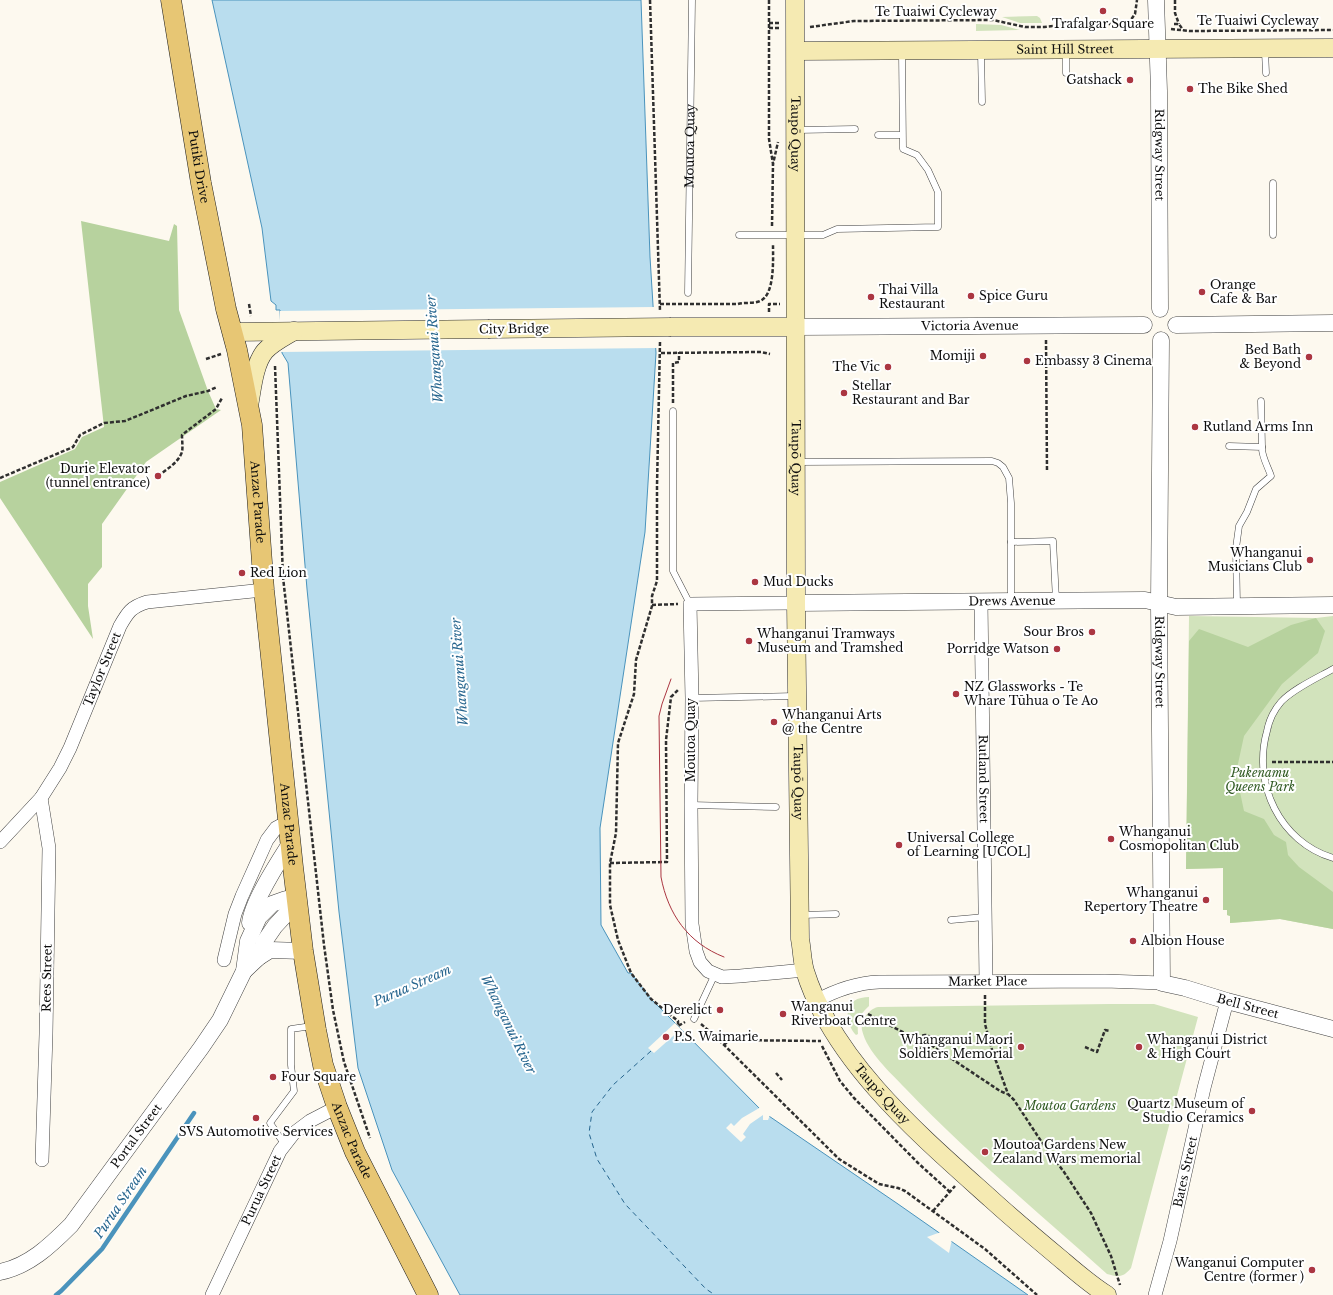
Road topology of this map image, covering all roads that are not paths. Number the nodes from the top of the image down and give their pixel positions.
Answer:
1 (171, 0) edge
2 (692, 0) edge
3 (795, 0) edge
4 (1156, 0) edge
5 (1333, 48) edge
6 (1157, 49) junction
7 (1265, 49) junction
8 (981, 50) junction
9 (1066, 50) junction
10 (796, 51) junction
11 (902, 51) junction
12 (1066, 73) dead end
13 (1266, 73) dead end
14 (982, 102) dead end
15 (855, 129) dead end
16 (796, 130) junction
17 (878, 135) dead end
18 (902, 135) junction
19 (1273, 183) dead end
20 (739, 235) dead end
21 (795, 235) junction
22 (1273, 235) dead end
23 (688, 293) dead end
24 (1160, 309) junction
25 (1333, 323) edge
26 (1144, 325) junction
27 (1176, 325) junction
28 (795, 327) junction
29 (233, 332) junction
30 (284, 334) junction
31 (1160, 340) junction
32 (1261, 401) dead end
33 (249, 406) junction
34 (673, 411) road end
35 (1228, 446) dead end
36 (1262, 447) junction
37 (795, 462) junction
38 (1011, 542) junction
39 (264, 590) junction
40 (1011, 600) junction
41 (1056, 600) junction
42 (981, 601) junction
43 (796, 603) junction
44 (690, 604) junction
45 (1159, 604) junction
46 (1333, 605) edge
47 (1237, 607) junction
48 (1333, 669) edge
49 (797, 696) junction
50 (692, 698) junction
51 (41, 798) junction
52 (691, 804) junction
53 (776, 807) dead end
54 (289, 821) junction
55 (0, 842) edge
56 (291, 842) junction
57 (1333, 858) edge
58 (298, 903) junction
59 (836, 914) dead end
60 (800, 915) junction
61 (985, 918) junction
62 (951, 920) dead end
63 (248, 941) junction
64 (303, 951) junction
65 (259, 957) junction
66 (224, 960) dead end
67 (805, 970) junction
68 (244, 971) junction
69 (715, 974) junction
70 (986, 981) junction
71 (1162, 983) junction
72 (816, 1001) junction
73 (1227, 1002) junction
74 (694, 1019) road end
75 (316, 1025) junction
76 (1333, 1029) edge
77 (337, 1107) junction
78 (285, 1145) junction
79 (42, 1160) dead end
80 (0, 1272) edge
81 (1114, 1292) edge
82 (212, 1295) edge
83 (428, 1295) edge
84 (1155, 1295) edge

1 - 29 main road, Putiki Drive
2 - 23 lane, Moutoa Quay
3 - 10 main road, Taupō Quay
4 - 6 street, Ridgway Street
5 - 7 main road, Saint Hill Street
6 - 7 main road, Saint Hill Street
6 - 9 main road, Saint Hill Street
6 - 24 street, Ridgway Street
7 - 13 lane
8 - 9 main road, Saint Hill Street
8 - 11 main road, Saint Hill Street
8 - 14 lane
9 - 12 lane
10 - 11 main road, Saint Hill Street
10 - 16 main road, Taupō Quay
11 - 18 lane
15 - 16 lane
16 - 21 main road, Taupō Quay
17 - 18 lane
18 - 21 lane
19 - 22 lane
20 - 21 lane
21 - 28 main road, Taupō Quay
24 - 26 street
24 - 27 street
25 - 27 street
26 - 28 street, Victoria Avenue
26 - 31 street
27 - 31 street
28 - 30 main road, City Bridge, bridge
28 - 37 main road, Taupō Quay
29 - 30 main road, City Bridge
29 - 33 main road, Anzac Parade
30 - 33 main road
31 - 45 street, Ridgway Street
32 - 36 lane
33 - 39 main road, Anzac Parade
34 - 44 lane, Moutoa Quay
35 - 36 lane
36 - 47 lane
37 - 38 lane
37 - 43 main road, Taupō Quay
38 - 40 lane
38 - 41 lane
39 - 51 street, Taylor Street
39 - 54 main road, Anzac Parade
40 - 41 street, Drews Avenue
40 - 42 street, Drews Avenue
41 - 45 street, Drews Avenue
42 - 43 street, Drews Avenue
42 - 61 street, Rutland Street
43 - 44 street, Drews Avenue
43 - 49 main road, Taupō Quay
44 - 50 street, Moutoa Quay
45 - 47 street, Drews Avenue
45 - 71 street, Ridgway Street
46 - 47 street, Drews Avenue
48 - 57 lane
49 - 50 lane
49 - 60 main road, Taupō Quay
50 - 52 street, Moutoa Quay
51 - 55 street, Taylor Street
51 - 79 street, Rees Street
52 - 53 lane
52 - 69 street, Moutoa Quay
54 - 56 main road, Anzac Parade
54 - 66 street
56 - 58 main road, Anzac Parade
56 - 63 street, Portal Street
58 - 63 street, Portal Street
58 - 64 main road, Anzac Parade
58 - 65 street, Portal Street
59 - 60 lane
60 - 67 main road, Taupō Quay
61 - 62 lane
61 - 70 street, Rutland Street
63 - 68 street, Portal Street
64 - 65 street, Portal Street
64 - 75 main road, Anzac Parade
65 - 68 street, Portal Street
67 - 69 street
67 - 72 main road, Taupō Quay
68 - 80 street, Portal Street
69 - 74 lane
70 - 71 street, Market Place
70 - 72 street, Market Place
71 - 73 street, Bell Street
72 - 81 main road, Taupō Quay
73 - 76 street, Bell Street
73 - 84 street, Bates Street
75 - 77 main road, Anzac Parade
75 - 78 lane
77 - 78 street, Purua Street
77 - 83 main road, Anzac Parade
78 - 82 street, Purua Street

